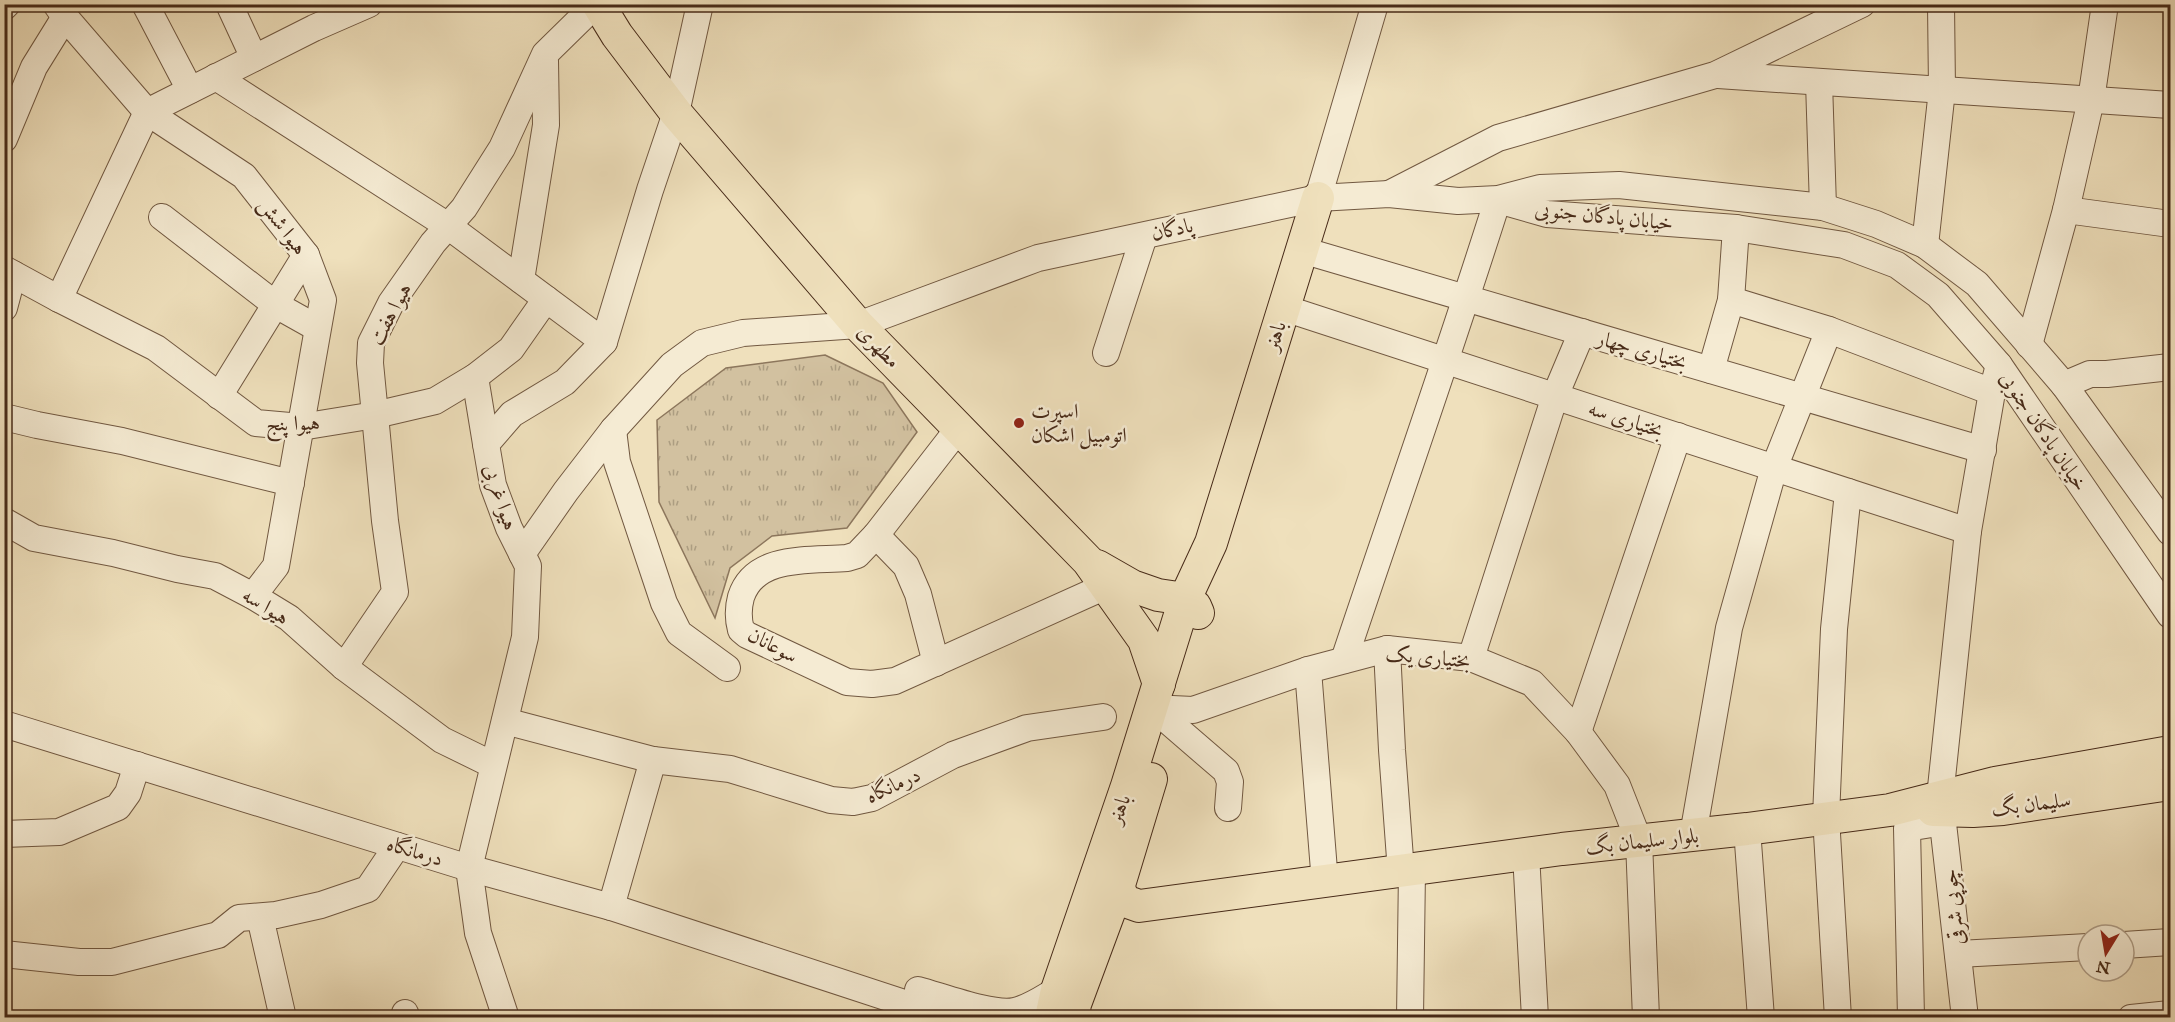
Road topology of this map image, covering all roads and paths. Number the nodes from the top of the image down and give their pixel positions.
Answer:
1 (145, 4) edge
2 (229, 4) edge
3 (369, 4) edge
4 (597, 4) edge
5 (700, 4) edge
6 (1375, 4) edge
7 (1863, 4) edge
8 (1941, 4) edge
9 (2105, 4) edge
10 (339, 10) edge
11 (60, 11) edge
12 (545, 54) junction
13 (254, 58) junction
14 (1715, 75) junction
15 (216, 77) junction
16 (1819, 82) junction
17 (190, 90) junction
18 (1942, 90) junction
19 (2091, 99) junction
20 (2170, 105) edge
21 (147, 112) junction
22 (676, 112) junction
23 (4, 139) edge
24 (1389, 194) junction
25 (1318, 198) junction
26 (1498, 200) junction
27 (1823, 207) junction
28 (2066, 210) junction
29 (162, 217) dead end
30 (2170, 224) edge
31 (448, 226) junction
32 (1736, 228) junction
33 (1144, 236) junction
34 (1925, 245) junction
35 (1302, 250) junction
36 (306, 255) junction
37 (9, 272) edge
38 (521, 280) junction
39 (1466, 298) junction
40 (58, 299) junction
41 (546, 299) junction
42 (1731, 300) junction
43 (276, 305) junction
44 (4, 308) edge
45 (1284, 308) junction
46 (858, 325) junction
47 (317, 328) junction
48 (1829, 330) junction
49 (1582, 332) junction
50 (604, 342) junction
51 (2030, 345) junction
52 (1106, 353) dead end
53 (1444, 360) junction
54 (1999, 365) junction
55 (2170, 368) edge
56 (1711, 370) junction
57 (475, 377) junction
58 (2064, 385) junction
59 (1992, 392) junction
60 (219, 396) junction
61 (1555, 396) junction
62 (1803, 397) junction
63 (375, 415) junction
64 (4, 417) edge
65 (301, 427) junction
66 (958, 428) junction
67 (613, 430) junction
68 (1678, 436) junction
69 (486, 444) junction
70 (1983, 450) junction
71 (1774, 468) junction
72 (291, 483) junction
73 (1848, 492) junction
74 (4, 521) edge
75 (1968, 531) junction
76 (2170, 532) edge
77 (876, 535) junction
78 (522, 554) junction
79 (1097, 573) junction
80 (253, 596) junction
81 (1192, 608) junction
82 (2170, 615) edge
83 (1387, 649) junction
84 (1471, 658) junction
85 (1344, 660) junction
86 (936, 663) junction
87 (344, 667) junction
88 (728, 668) dead end
89 (1308, 670) junction
90 (1166, 705) junction
91 (1103, 717) dead end
92 (505, 721) junction
93 (4, 724) edge
94 (2170, 727) edge
95 (1578, 732) junction
96 (2170, 752) edge
97 (2133, 759) junction
98 (653, 760) junction
99 (137, 765) junction
100 (494, 765) junction
101 (2170, 784) edge
102 (1228, 808) dead end
103 (1942, 810) junction
104 (1826, 817) junction
105 (1747, 829) junction
106 (4, 834) edge
107 (1693, 835) junction
108 (1640, 841) junction
109 (397, 846) junction
110 (1526, 854) junction
111 (469, 868) junction
112 (1407, 871) junction
113 (1325, 883) junction
114 (1118, 888) junction
115 (611, 908) junction
116 (260, 917) junction
117 (2170, 942) edge
118 (2136, 944) edge
119 (2076, 948) edge
120 (4, 954) edge
121 (1958, 954) junction
122 (826, 978) junction
123 (1054, 1004) edge
124 (2170, 1014) edge
125 (283, 1017) edge
126 (506, 1017) edge
127 (950, 1017) edge
128 (1073, 1017) edge
129 (1410, 1017) edge
130 (1535, 1017) edge
131 (1646, 1017) edge
132 (1761, 1017) edge
133 (1838, 1017) edge
134 (1911, 1017) edge
135 (1965, 1017) edge
136 (2131, 1017) edge

1 - 17 street
2 - 13 street
3 - 10 street
4 - 12 street, هیوا هفت
4 - 22 main road, مطهری
5 - 22 street, هیوا غربی
6 - 25 street
7 - 14 street
8 - 18 street
9 - 19 street
10 - 13 street
11 - 21 street, هیوا شش
11 - 23 street
12 - 31 street, هیوا هفت
12 - 38 street
13 - 15 street
14 - 16 street
14 - 24 street
15 - 17 street
15 - 31 street
16 - 18 street
16 - 27 street
17 - 21 street
18 - 19 street
18 - 34 street
19 - 20 street
19 - 28 street
21 - 36 street, هیوا شش
21 - 40 street
22 - 46 main road, مطهری
22 - 50 street, هیوا غربی
24 - 25 street, پادگان
24 - 26 street, پادگان
25 - 33 street, پادگان
25 - 35 main road, باهنر
26 - 27 street, خیابان پادگان جنوبی
26 - 32 street, خیابان پادگان جنوبی
26 - 39 street
27 - 34 street, خیابان پادگان جنوبی
28 - 30 street
28 - 51 street
29 - 43 street
31 - 38 street
31 - 63 street, هیوا هفت
32 - 42 street
32 - 54 street, خیابان پادگان جنوبی
33 - 46 street, پادگان
33 - 52 street
34 - 51 street, خیابان پادگان جنوبی
35 - 39 street, بختیاری چهار
35 - 45 main road, باهنر
36 - 43 street
36 - 47 street, هیوا شش
37 - 40 street, هیوا پنج
37 - 44 street
38 - 41 street
39 - 49 street, بختیاری چهار
39 - 53 street
40 - 60 street, هیوا پنج
41 - 50 street
41 - 57 street, هیوا پنج
42 - 48 street
42 - 56 street
43 - 47 street
43 - 60 street
45 - 53 street, بختیاری سه
45 - 81 main road, باهنر
46 - 66 main road, مطهری
46 - 67 street, پادگان
47 - 65 street, هیوا شش
48 - 59 street
48 - 62 street
49 - 56 street, بختیاری چهار
49 - 61 street
50 - 69 street, هیوا غربی
51 - 58 street, خیابان پادگان جنوبی
53 - 61 street, بختیاری سه
53 - 85 street
54 - 59 street, چوپی شرقی
54 - 82 street, خیابان پادگان جنوبی
55 - 58 street
56 - 62 street, بختیاری چهار
57 - 63 street, هیوا پنج
57 - 69 street
58 - 76 street, خیابان پادگان جنوبی
59 - 70 street, چوپی شرقی
60 - 65 street, هیوا پنج
61 - 68 street, بختیاری سه
61 - 84 street
62 - 70 street, بختیاری چهار
62 - 71 street
63 - 65 street, هیوا پنج
63 - 87 street, هیوا هفت
64 - 72 street
65 - 72 street, هیوا شش
66 - 77 street, سوعانان
66 - 79 main road, مطهری
67 - 78 street, پادگان
67 - 88 street
68 - 71 street, بختیاری سه
68 - 95 street
69 - 78 street, هیوا غربی
70 - 75 street, چوپی شرقی
71 - 73 street, بختیاری سه
71 - 107 street
72 - 80 street, هیوا شش
73 - 75 street, بختیاری سه
73 - 104 street
74 - 80 street, هیوا سه
75 - 103 street, چوپی شرقی
77 - 86 street
77 - 86 street, سوعانان
78 - 92 street, هیوا غربی
79 - 81 main road
79 - 86 street, سوعانان
79 - 90 main road, مطهری
80 - 87 street, هیوا سه
81 - 90 main road, باهنر
83 - 84 street, بختیاری یک
83 - 85 street, بختیاری یک
83 - 112 street
84 - 95 street, بختیاری یک
85 - 89 street, بختیاری یک
87 - 100 street, هیوا سه
89 - 90 street, بختیاری یک
89 - 113 street
90 - 102 street
90 - 114 main road, باهنر
90 - 123 main road, باهنر
91 - 98 street, درمانگاه
92 - 98 street, درمانگاه
92 - 100 street, هیوا غربی
93 - 99 street, درمانگاه
94 - 97 main road
95 - 108 street, بختیاری یک
96 - 97 main road, بلوار سلیمان بگ
97 - 103 main road, بلوار سلیمان بگ
98 - 115 street
99 - 106 street
99 - 109 street, درمانگاه
100 - 111 street, هیوا غربی
101 - 103 main road, سلیمان بگ
103 - 104 main road, بلوار سلیمان بگ
103 - 121 street, چوپی شرقی
103 - 134 street
104 - 105 main road, بلوار سلیمان بگ
104 - 133 street
105 - 107 main road, بلوار سلیمان بگ
105 - 132 street
107 - 108 main road, بلوار سلیمان بگ
108 - 110 main road, بلوار سلیمان بگ
108 - 131 street
109 - 111 street, درمانگاه
109 - 116 street
110 - 112 main road, بلوار سلیمان بگ
110 - 130 street
111 - 115 street, درمانگاه
111 - 126 street
112 - 113 main road, بلوار سلیمان بگ
112 - 129 street
113 - 114 main road, بلوار سلیمان بگ
114 - 128 main road, باهنر
115 - 122 street, درمانگاه
116 - 120 street
116 - 125 street
117 - 118 street
119 - 121 street
121 - 135 street, چوپی شرقی
122 - 123 street, درمانگاه
122 - 127 street, درمانگاه
124 - 136 street

